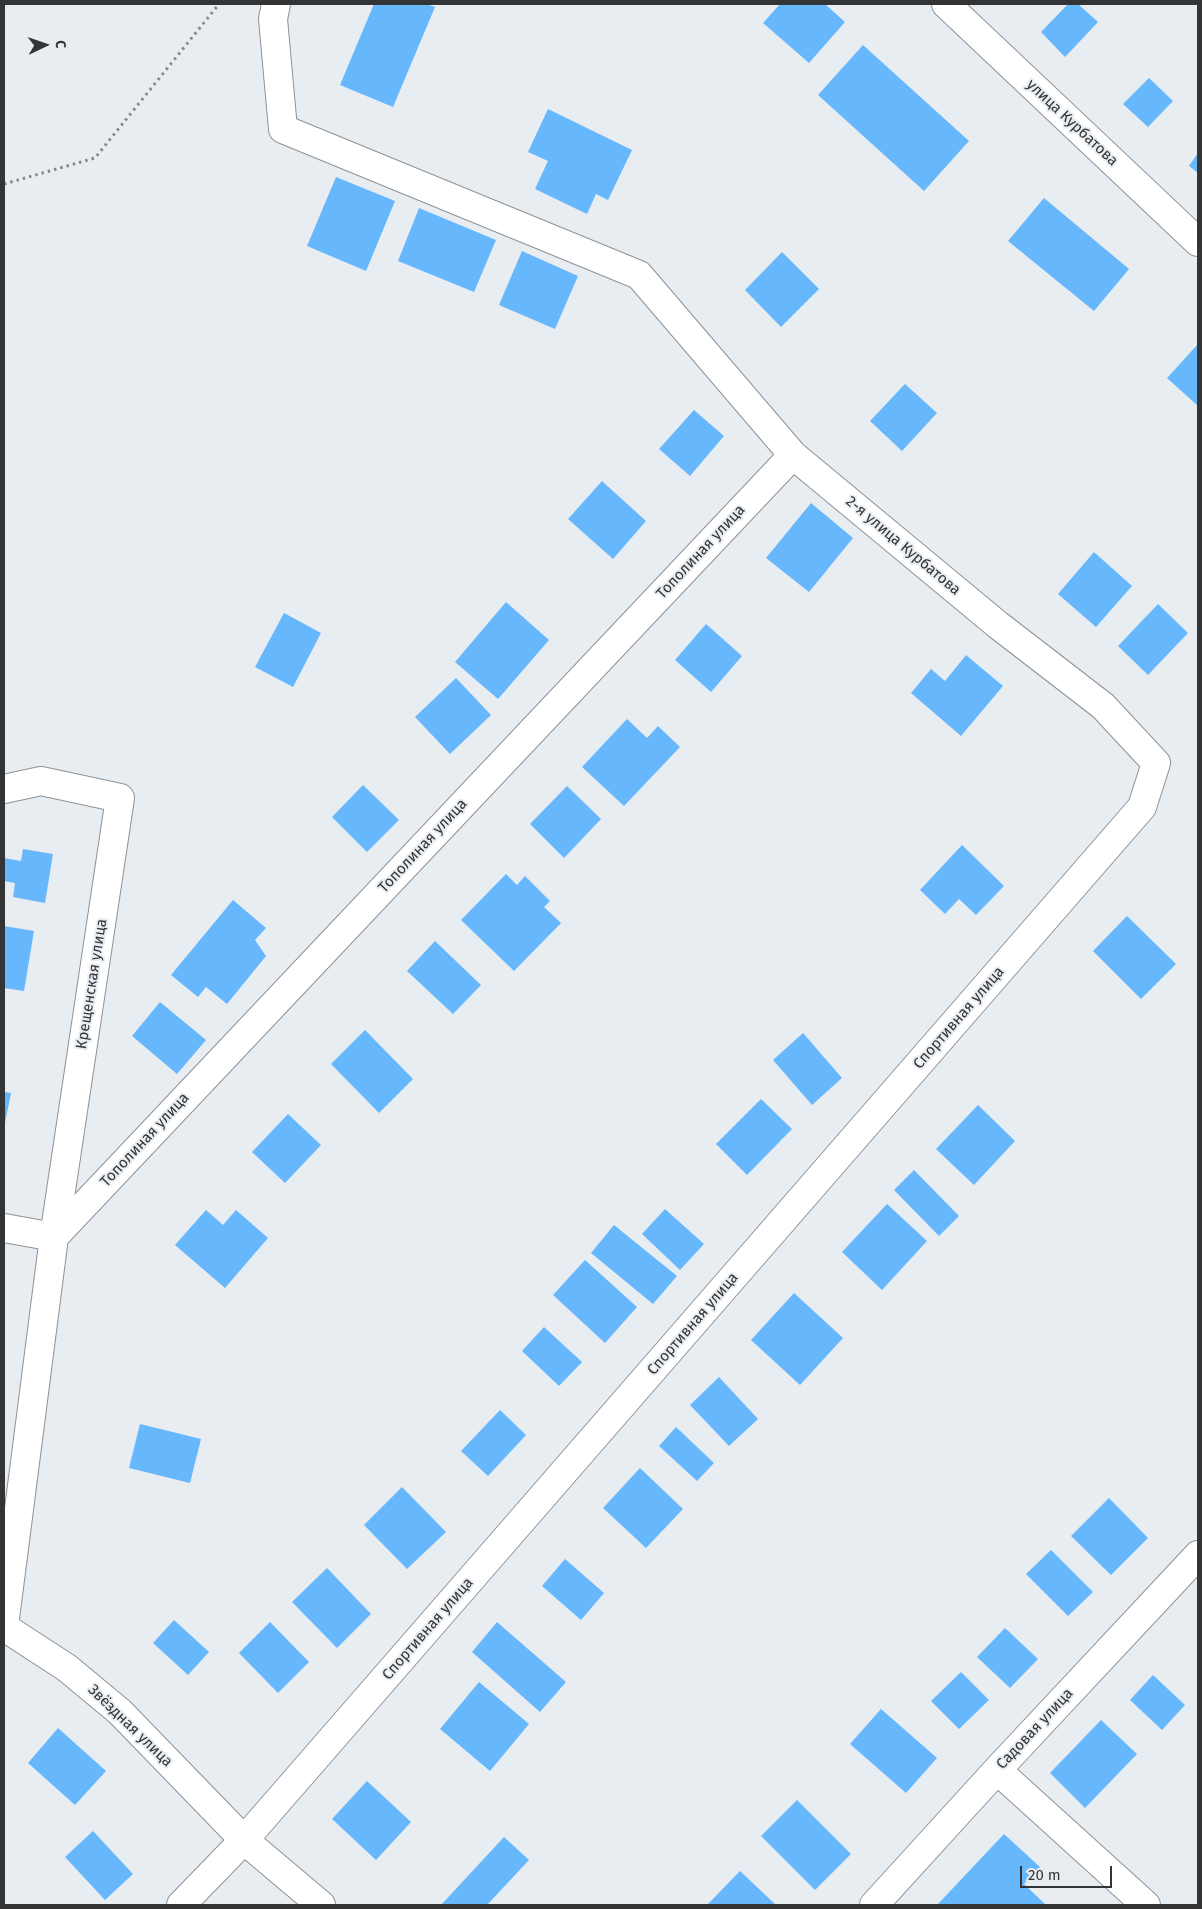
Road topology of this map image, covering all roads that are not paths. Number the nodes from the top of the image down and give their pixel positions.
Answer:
1 (276, 4) edge
2 (946, 4) edge
3 (1198, 242) edge
4 (793, 455) junction
5 (4, 789) edge
6 (1142, 807) joint
7 (4, 1228) edge
8 (54, 1237) junction
9 (1198, 1555) edge
10 (4, 1626) edge
11 (997, 1770) junction
12 (244, 1840) junction
13 (181, 1905) edge
14 (321, 1905) edge
15 (874, 1905) edge
16 (1146, 1905) edge

1 - 4 street, 2-я улица Курбатова
2 - 3 street, улица Курбатова
4 - 6 street, 2-я улица Курбатова
4 - 8 street, Тополиная улица
5 - 8 street, Крещенская улица
6 - 12 street, Спортивная улица
7 - 8 street
8 - 10 street
9 - 11 street, Садовая улица
10 - 12 street, Звёздная улица
11 - 15 street, Садовая улица
11 - 16 street
12 - 13 street, Спортивная улица
12 - 14 street

